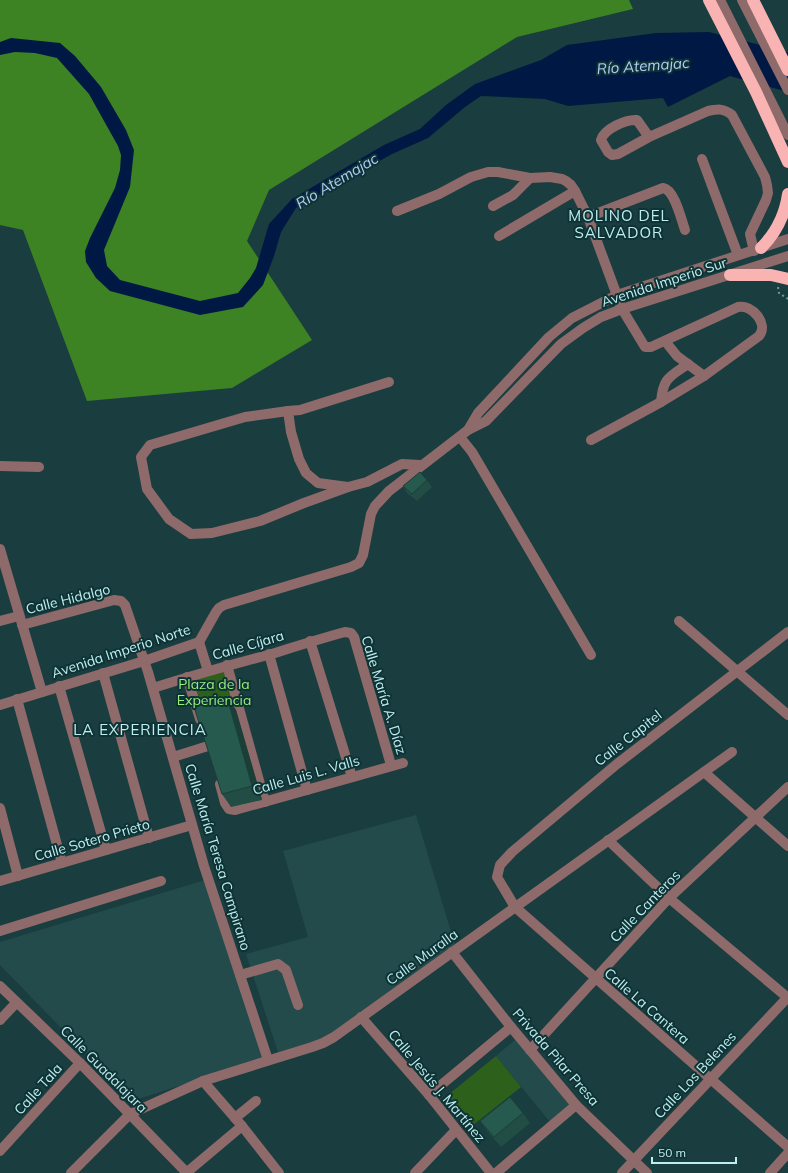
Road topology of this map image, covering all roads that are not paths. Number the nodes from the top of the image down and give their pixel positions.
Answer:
1 (709, 0) edge
2 (720, 0) edge
3 (742, 0) edge
4 (753, 0) edge
5 (788, 70) edge
6 (788, 90) edge
7 (788, 135) edge
8 (649, 137) dead end
9 (702, 159) dead end
10 (788, 162) edge
11 (530, 178) junction
12 (574, 191) junction
13 (788, 194) edge
14 (493, 206) dead end
15 (397, 211) dead end
16 (588, 217) junction
17 (685, 230) dead end
18 (499, 236) dead end
19 (788, 239) edge
20 (757, 249) junction
21 (738, 255) junction
22 (788, 256) edge
23 (730, 275) junction
24 (788, 279) edge
25 (616, 295) junction
26 (622, 309) junction
27 (665, 341) junction
28 (688, 364) junction
29 (704, 376) junction
30 (389, 382) dead end
31 (661, 402) junction
32 (288, 411) junction
33 (468, 430) junction
34 (460, 437) junction
35 (591, 440) dead end
36 (420, 465) junction
37 (0, 466) edge
38 (39, 468) dead end
39 (348, 487) junction
40 (0, 549) edge
41 (121, 601) joint
42 (20, 620) junction
43 (679, 620) dead end
44 (0, 621) edge
45 (788, 632) edge
46 (351, 633) joint
47 (310, 641) junction
48 (199, 642) junction
49 (269, 654) junction
50 (591, 655) dead end
51 (144, 661) junction
52 (227, 665) junction
53 (208, 671) junction
54 (737, 671) junction
55 (103, 673) junction
56 (187, 677) junction
57 (59, 686) junction
58 (153, 688) junction
59 (42, 692) junction
60 (17, 699) junction
61 (0, 705) edge
62 (788, 715) edge
63 (202, 726) edge
64 (208, 746) edge
65 (732, 752) dead end
66 (173, 757) junction
67 (403, 763) dead end
68 (391, 765) junction
69 (704, 772) junction
70 (217, 775) edge
71 (352, 777) junction
72 (788, 787) edge
73 (307, 790) junction
74 (265, 802) junction
75 (0, 808) edge
76 (756, 817) junction
77 (192, 825) junction
78 (149, 838) junction
79 (608, 840) junction
80 (788, 846) edge
81 (106, 850) junction
82 (62, 863) junction
83 (18, 876) junction
84 (497, 877) joint
85 (0, 881) edge
86 (161, 882) dead end
87 (669, 898) junction
88 (515, 907) junction
89 (0, 931) edge
90 (452, 952) junction
91 (240, 975) junction
92 (596, 979) junction
93 (0, 986) edge
94 (788, 998) edge
95 (16, 1003) junction
96 (298, 1005) dead end
97 (361, 1017) junction
98 (0, 1020) edge
99 (511, 1027) junction
100 (530, 1050) junction
101 (268, 1060) junction
102 (80, 1064) junction
103 (710, 1080) junction
104 (203, 1081) junction
105 (429, 1095) junction
106 (256, 1101) dead end
107 (576, 1105) junction
108 (130, 1114) junction
109 (236, 1118) junction
110 (242, 1126) junction
111 (456, 1130) junction
112 (788, 1147) edge
113 (0, 1151) edge
114 (788, 1153) edge
115 (634, 1160) junction
116 (71, 1173) edge
117 (186, 1173) edge
118 (279, 1173) edge
119 (415, 1173) edge
120 (491, 1173) edge
121 (496, 1173) edge
122 (622, 1173) edge
123 (647, 1173) edge
124 (770, 1173) edge

1 - 10 highway
2 - 7 street
3 - 6 street
4 - 5 highway
8 - 20 street
9 - 21 street
11 - 12 street
11 - 14 street
11 - 15 street
12 - 16 street
12 - 18 street
13 - 20 highway
16 - 17 street
16 - 25 street
19 - 20 street, Avenida Imperio Sur
20 - 21 street, Avenida Imperio Sur
21 - 25 street, Avenida Imperio Sur
22 - 23 street, Avenida Imperio Sur
23 - 24 highway
23 - 26 street, Avenida Imperio Sur
25 - 26 street
25 - 33 street, Avenida Imperio Sur
26 - 27 street
26 - 33 street, Avenida Imperio Sur
27 - 28 street
27 - 29 street
28 - 29 street
28 - 31 street
29 - 31 street
30 - 32 street
31 - 35 street
32 - 39 street
32 - 39 street
33 - 34 street, Avenida Imperio Norte
34 - 36 street, Avenida Imperio Norte
34 - 50 street
36 - 39 street
36 - 48 street, Avenida Imperio Norte
37 - 38 street
40 - 42 street
41 - 42 street, Calle Hidalgo
41 - 51 street, Calle María Teresa Campirano
42 - 44 street, Calle Hidalgo
42 - 59 street
43 - 54 street
45 - 54 street, Calle Capitel
46 - 47 street, Calle Cíjara
46 - 68 street, Calle María A. Díaz
47 - 49 street, Calle Cíjara
47 - 71 street
48 - 51 street, Avenida Imperio Norte
48 - 53 street
49 - 52 street, Calle Cíjara
49 - 73 street
51 - 55 street, Avenida Imperio Norte
51 - 58 street, Calle María Teresa Campirano
52 - 53 street, Calle Cíjara
52 - 74 street
53 - 56 street, Calle Cíjara
54 - 62 street
54 - 84 street, Calle Capitel
55 - 57 street, Avenida Imperio Norte
55 - 78 street
56 - 58 street, Calle Cíjara
56 - 63 street
57 - 59 street, Avenida Imperio Norte
57 - 81 street
58 - 66 street, Calle María Teresa Campirano
59 - 60 street, Avenida Imperio Norte
60 - 61 street, Avenida Imperio Norte
60 - 82 street
64 - 66 street
65 - 69 street, Calle Muralla
66 - 77 street, Calle María Teresa Campirano
67 - 68 street, Calle Luis L. Valls
68 - 71 street, Calle Luis L. Valls
69 - 76 street
69 - 79 street, Calle Muralla
70 - 74 street, Calle Luis L. Valls
71 - 73 street, Calle Luis L. Valls
72 - 76 street, Calle Canteros
73 - 74 street, Calle Luis L. Valls
75 - 83 street
76 - 80 street
76 - 87 street, Calle Canteros
77 - 78 street, Calle Sotero Prieto
77 - 91 street, Calle María Teresa Campirano
78 - 81 street, Calle Sotero Prieto
79 - 87 street
79 - 88 street, Calle Muralla
81 - 82 street, Calle Sotero Prieto
82 - 83 street, Calle Sotero Prieto
83 - 85 street, Calle Sotero Prieto
84 - 88 street, Calle La Cantera
86 - 89 street
87 - 92 street, Calle Canteros
87 - 94 street
88 - 90 street, Calle Muralla
88 - 92 street, Calle La Cantera
90 - 97 street, Calle Muralla
90 - 99 street, Privada Pilar Presa
91 - 96 street
91 - 101 street, Calle María Teresa Campirano
92 - 100 street, Calle Canteros
92 - 103 street, Calle La Cantera
93 - 95 street, Calle Guadalajara
94 - 103 street, Calle Los Belenes
95 - 98 street
95 - 102 street, Calle Guadalajara
97 - 101 street, Calle Muralla
97 - 105 street, Calle Jesús J. Martínez
99 - 100 street, Privada Pilar Presa
99 - 105 street
100 - 107 street, Privada Pilar Presa
101 - 104 street, Calle Muralla
102 - 108 street, Calle Guadalajara
102 - 113 street, Calle Tala
103 - 112 street, Calle La Cantera
103 - 115 street, Calle Los Belenes
104 - 108 street, Calle Muralla
104 - 109 street
105 - 111 street, Calle Jesús J. Martínez
106 - 109 street
107 - 115 street, Privada Pilar Presa
107 - 121 street
108 - 116 street
108 - 117 street, Calle Guadalajara
109 - 110 street
110 - 117 street
110 - 118 street
111 - 119 street
111 - 120 street, Calle Jesús J. Martínez
114 - 124 street
115 - 122 street, Calle Los Belenes
115 - 123 street, Privada Pilar Presa

